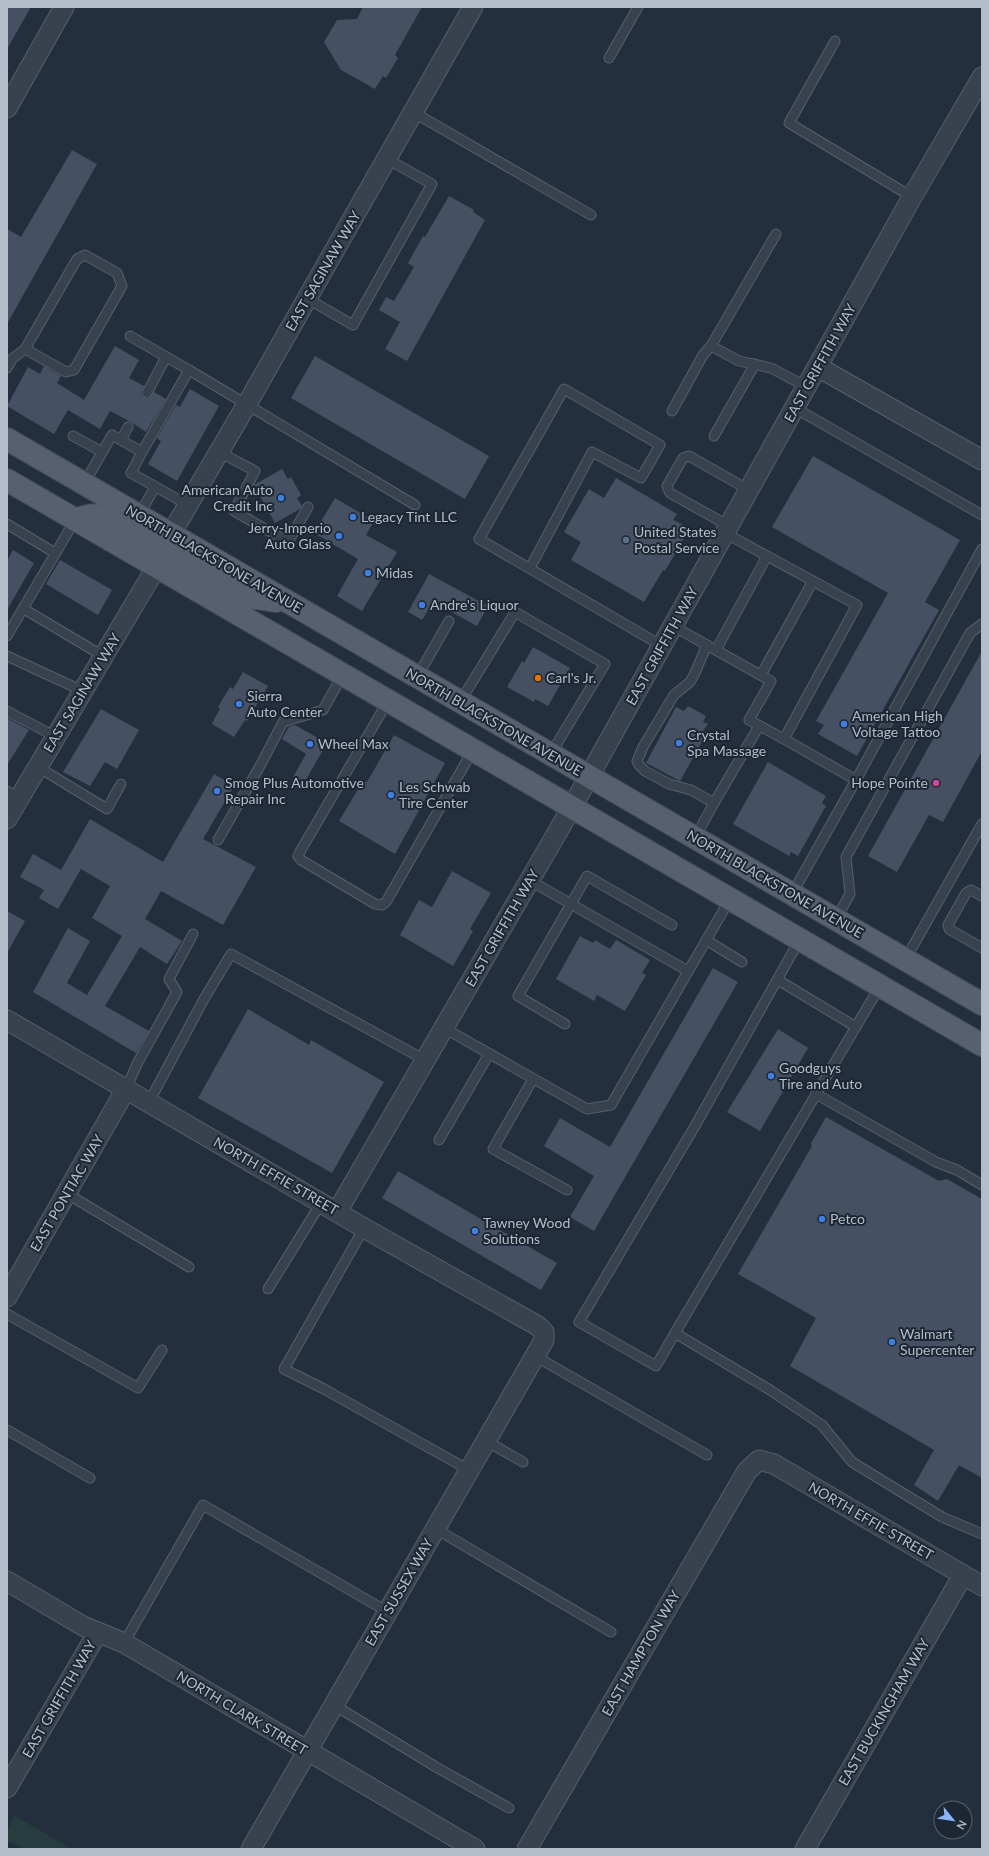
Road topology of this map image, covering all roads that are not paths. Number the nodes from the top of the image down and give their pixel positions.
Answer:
1 (64, 7) edge
2 (473, 7) edge
3 (638, 7) edge
4 (835, 41) dead end
5 (609, 58) dead end
6 (982, 77) edge
7 (7, 108) edge
8 (413, 112) junction
9 (387, 159) junction
10 (912, 197) junction
11 (591, 215) dead end
12 (776, 234) dead end
13 (308, 299) junction
14 (130, 336) dead end
15 (711, 346) junction
16 (26, 350) junction
17 (166, 357) junction
18 (755, 364) junction
19 (818, 367) junction
20 (7, 368) edge
21 (189, 370) junction
22 (807, 387) junction
23 (146, 393) dead end
24 (247, 404) junction
25 (795, 408) junction
26 (672, 411) dead end
27 (128, 427) dead end
28 (73, 436) dead end
29 (714, 436) dead end
30 (7, 439) edge
31 (121, 440) junction
32 (102, 452) junction
33 (142, 452) junction
34 (219, 452) junction
35 (982, 460) edge
36 (7, 480) edge
37 (84, 484) junction
38 (155, 487) junction
39 (749, 490) junction
40 (188, 505) junction
41 (415, 505) dead end
42 (308, 507) dead end
43 (139, 515) junction
44 (982, 515) edge
45 (75, 520) junction
46 (7, 524) edge
47 (727, 530) junction
48 (171, 534) junction
49 (982, 549) edge
50 (56, 553) junction
51 (767, 556) junction
52 (157, 566) junction
53 (530, 568) junction
54 (813, 581) junction
55 (288, 602) junction
56 (24, 609) junction
57 (449, 621) dead end
58 (982, 624) edge
59 (673, 626) junction
60 (7, 636) edge
61 (707, 645) junction
62 (662, 646) junction
63 (716, 650) junction
64 (7, 656) edge
65 (104, 656) junction
66 (343, 674) junction
67 (761, 675) junction
68 (417, 677) junction
69 (83, 691) junction
70 (388, 701) junction
71 (460, 702) junction
72 (7, 710) edge
73 (759, 726) junction
74 (56, 737) junction
75 (784, 739) junction
76 (474, 750) junction
77 (550, 754) junction
78 (38, 767) junction
79 (589, 776) junction
80 (856, 780) junction
81 (122, 784) dead end
82 (13, 795) edge
83 (714, 803) junction
84 (572, 807) junction
85 (7, 819) edge
86 (982, 824) edge
87 (695, 838) junction
88 (218, 840) dead end
89 (529, 880) junction
90 (792, 894) junction
91 (982, 896) edge
92 (730, 898) junction
93 (571, 904) junction
94 (836, 919) junction
95 (672, 925) dead end
96 (193, 934) dead end
97 (800, 939) junction
98 (706, 940) junction
99 (982, 948) edge
100 (905, 960) junction
101 (742, 962) dead end
102 (688, 971) junction
103 (778, 980) junction
104 (880, 986) junction
105 (982, 1004) edge
106 (7, 1020) edge
107 (565, 1024) dead end
108 (856, 1027) junction
109 (444, 1028) junction
110 (982, 1044) edge
111 (489, 1054) junction
112 (425, 1060) junction
113 (533, 1079) junction
114 (126, 1089) junction
115 (816, 1094) junction
116 (149, 1102) junction
117 (439, 1140) dead end
118 (982, 1185) edge
119 (566, 1190) dead end
120 (66, 1194) junction
121 (329, 1208) junction
122 (364, 1228) junction
123 (188, 1266) dead end
124 (268, 1289) dead end
125 (7, 1297) edge
126 (7, 1314) edge
127 (544, 1332) joint
128 (675, 1333) junction
129 (162, 1350) dead end
130 (535, 1356) junction
131 (7, 1430) edge
132 (486, 1441) junction
133 (707, 1455) dead end
134 (759, 1460) joint
135 (523, 1462) dead end
136 (469, 1470) junction
137 (90, 1478) dead end
138 (436, 1529) junction
139 (982, 1534) edge
140 (963, 1575) junction
141 (7, 1581) edge
142 (982, 1586) edge
143 (388, 1612) junction
144 (98, 1632) junction
145 (611, 1632) dead end
146 (124, 1643) junction
147 (334, 1706) junction
148 (307, 1751) junction
149 (7, 1788) edge
150 (509, 1808) dead end
151 (251, 1849) edge
152 (475, 1849) edge
153 (527, 1849) edge
154 (805, 1849) edge

1 - 7 street
2 - 8 street, EAST SAGINAW WAY
3 - 5 lane
4 - 10 lane
6 - 10 street, EAST GRIFFITH WAY
8 - 9 street, EAST SAGINAW WAY
8 - 11 lane
9 - 13 street, EAST SAGINAW WAY
9 - 13 lane
10 - 19 street, EAST GRIFFITH WAY
12 - 15 lane
13 - 24 street, EAST SAGINAW WAY
14 - 17 lane
15 - 18 lane
15 - 26 lane
16 - 16 lane
16 - 20 lane
17 - 21 lane
17 - 23 lane
18 - 22 lane
18 - 29 lane
19 - 22 street, EAST GRIFFITH WAY
19 - 35 street
21 - 24 lane
21 - 33 lane
22 - 25 street, EAST GRIFFITH WAY
24 - 34 street, EAST SAGINAW WAY
24 - 41 lane
25 - 39 street, EAST GRIFFITH WAY
25 - 44 lane
27 - 31 lane
28 - 32 lane
30 - 37 main road, NORTH BLACKSTONE AVENUE
31 - 32 lane
31 - 33 lane
32 - 37 lane
33 - 38 lane
34 - 40 street, EAST SAGINAW WAY
34 - 42 lane
36 - 45 main road
37 - 43 main road, NORTH BLACKSTONE AVENUE
38 - 40 lane
38 - 43 lane
39 - 47 street, EAST GRIFFITH WAY
39 - 47 lane
40 - 48 street, EAST SAGINAW WAY
43 - 48 main road, NORTH BLACKSTONE AVENUE
45 - 48 main road
45 - 50 lane
45 - 52 main road
46 - 50 lane
47 - 51 lane
47 - 59 street, EAST GRIFFITH WAY
48 - 55 main road, NORTH BLACKSTONE AVENUE
49 - 80 lane
50 - 56 lane
51 - 54 lane
51 - 63 lane
52 - 55 main road
52 - 65 street, EAST SAGINAW WAY
52 - 66 main road
53 - 53 lane
53 - 62 lane
54 - 67 lane
54 - 75 lane
55 - 68 main road, NORTH BLACKSTONE AVENUE
56 - 60 lane
56 - 65 lane
57 - 68 lane
58 - 94 lane
59 - 61 lane
59 - 62 street, EAST GRIFFITH WAY
61 - 63 lane
61 - 83 lane
62 - 79 street, EAST GRIFFITH WAY
63 - 67 lane
64 - 69 lane
65 - 69 street, EAST SAGINAW WAY
66 - 70 main road
66 - 88 lane
67 - 73 lane
68 - 71 main road, NORTH BLACKSTONE AVENUE
69 - 74 street, EAST SAGINAW WAY
70 - 76 main road
70 - 76 lane
71 - 77 main road, NORTH BLACKSTONE AVENUE
71 - 77 lane
72 - 74 lane
73 - 75 lane
73 - 83 lane
74 - 78 street, EAST SAGINAW WAY
75 - 80 lane
76 - 84 main road
77 - 79 main road, NORTH BLACKSTONE AVENUE
78 - 81 lane
78 - 82 street, EAST SAGINAW WAY
79 - 84 street, EAST GRIFFITH WAY
79 - 87 main road, NORTH BLACKSTONE AVENUE
80 - 90 lane
82 - 85 street, EAST SAGINAW WAY
83 - 87 lane
84 - 89 street, EAST GRIFFITH WAY
84 - 92 main road
86 - 100 lane
87 - 90 main road, NORTH BLACKSTONE AVENUE
89 - 93 lane
89 - 109 street, EAST GRIFFITH WAY
90 - 94 main road, NORTH BLACKSTONE AVENUE
91 - 99 lane
92 - 97 main road
92 - 98 lane
93 - 95 lane
93 - 102 lane
93 - 107 lane
94 - 100 main road, NORTH BLACKSTONE AVENUE
96 - 114 lane
97 - 103 lane
97 - 104 main road
98 - 101 lane
98 - 102 lane
100 - 105 main road, NORTH BLACKSTONE AVENUE
102 - 113 lane
103 - 108 lane
103 - 128 lane
104 - 108 lane
104 - 110 main road
106 - 114 street, NORTH EFFIE STREET
108 - 115 lane
109 - 111 lane
109 - 112 street, EAST GRIFFITH WAY
111 - 113 lane
111 - 117 lane
112 - 116 lane
112 - 121 street, EAST GRIFFITH WAY
113 - 119 lane
114 - 116 street, NORTH EFFIE STREET
114 - 120 street, EAST PONTIAC WAY
115 - 118 lane
115 - 128 lane
116 - 121 street, NORTH EFFIE STREET
120 - 123 lane
120 - 125 street, EAST PONTIAC WAY
121 - 122 street, NORTH EFFIE STREET
121 - 124 lane
122 - 127 street, NORTH EFFIE STREET
122 - 136 lane
126 - 129 lane
127 - 130 street, EAST SUSSEX WAY
128 - 139 lane
130 - 132 street, EAST SUSSEX WAY
130 - 133 lane
131 - 137 lane
132 - 135 lane
132 - 136 street, EAST SUSSEX WAY
134 - 140 street, NORTH EFFIE STREET
134 - 153 street, EAST HAMPTON WAY
136 - 138 street, EAST SUSSEX WAY
138 - 143 street, EAST SUSSEX WAY
138 - 145 lane
140 - 142 street, NORTH EFFIE STREET
140 - 154 street, EAST BUCKINGHAM WAY
141 - 144 street, NORTH CLARK STREET
143 - 146 lane
143 - 147 street, EAST SUSSEX WAY
144 - 146 street, NORTH CLARK STREET
144 - 149 street, EAST GRIFFITH WAY
146 - 148 street, NORTH CLARK STREET
147 - 148 street, EAST SUSSEX WAY
147 - 150 lane
148 - 151 street, EAST SUSSEX WAY
148 - 152 street, NORTH CLARK STREET

